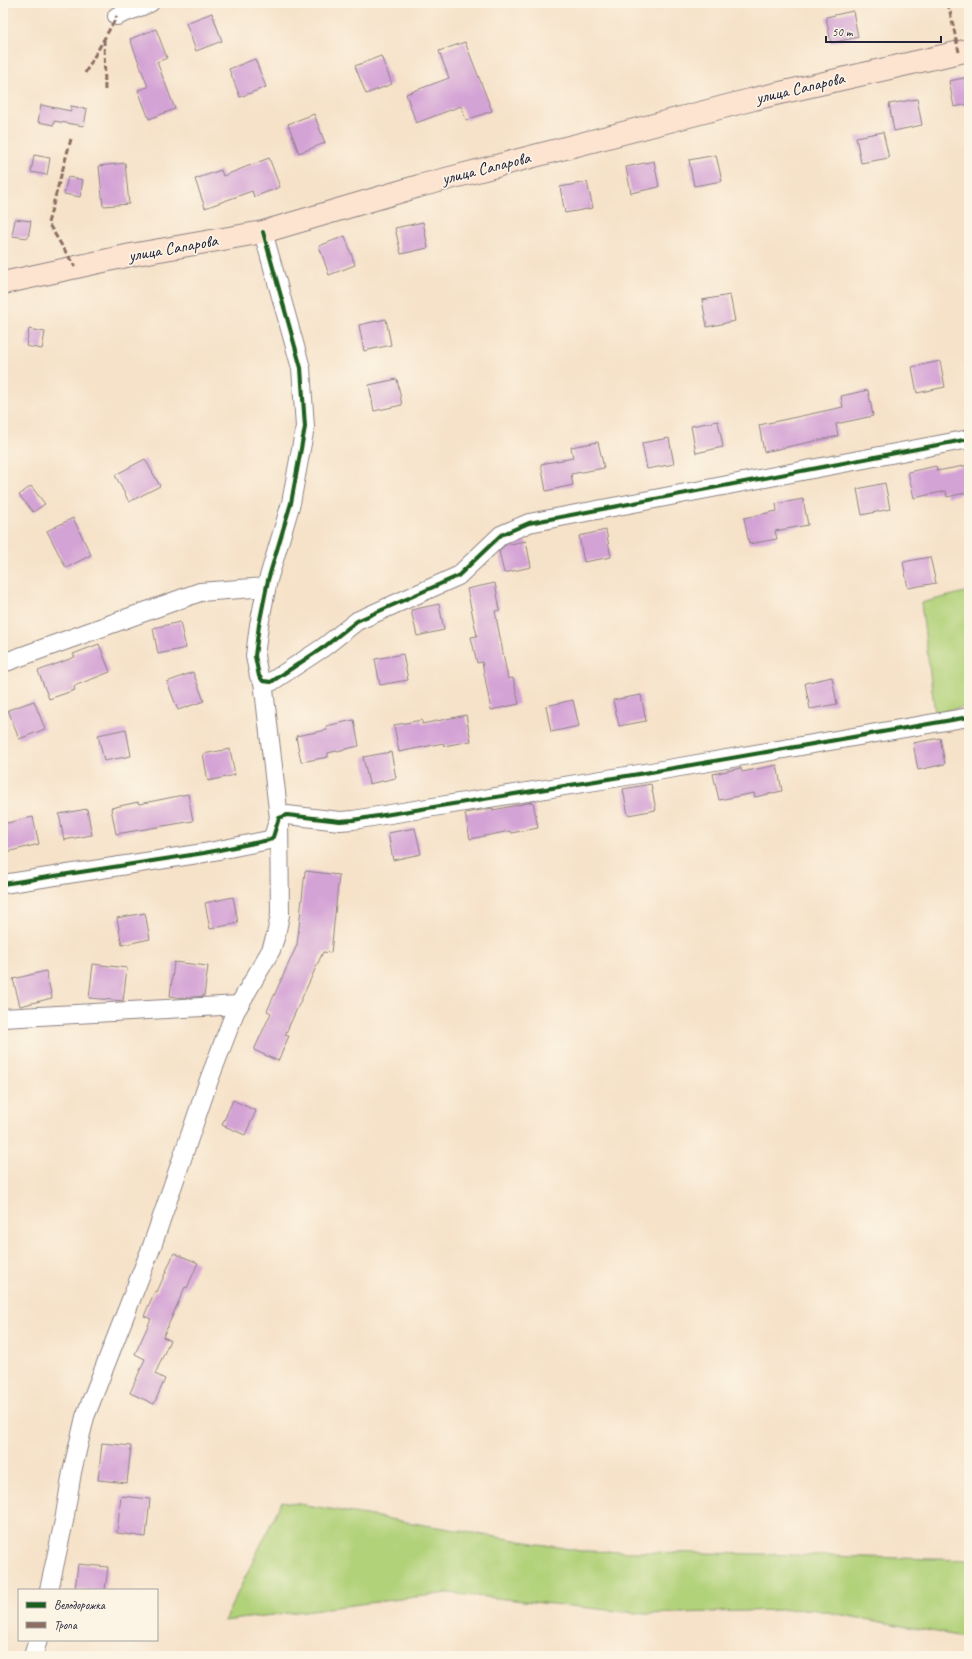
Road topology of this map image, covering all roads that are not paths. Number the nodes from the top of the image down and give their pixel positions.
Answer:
1 (150, 3) edge
2 (117, 16) dead end
3 (969, 50) edge
4 (262, 232) junction
5 (3, 283) edge
6 (969, 439) edge
7 (266, 587) junction
8 (3, 663) edge
9 (263, 681) junction
10 (969, 716) edge
11 (279, 818) junction
12 (3, 884) edge
13 (239, 1005) junction
14 (3, 1018) edge
15 (49, 1589) edge
16 (38, 1641) edge
17 (32, 1656) edge

1 - 2 street
3 - 4 main road, улица Сапарова
4 - 5 main road, улица Сапарова
4 - 7 street
6 - 9 street
7 - 8 street
7 - 9 street
9 - 11 street
10 - 11 street
11 - 12 street
11 - 13 street
13 - 14 street
13 - 15 street
16 - 17 street

